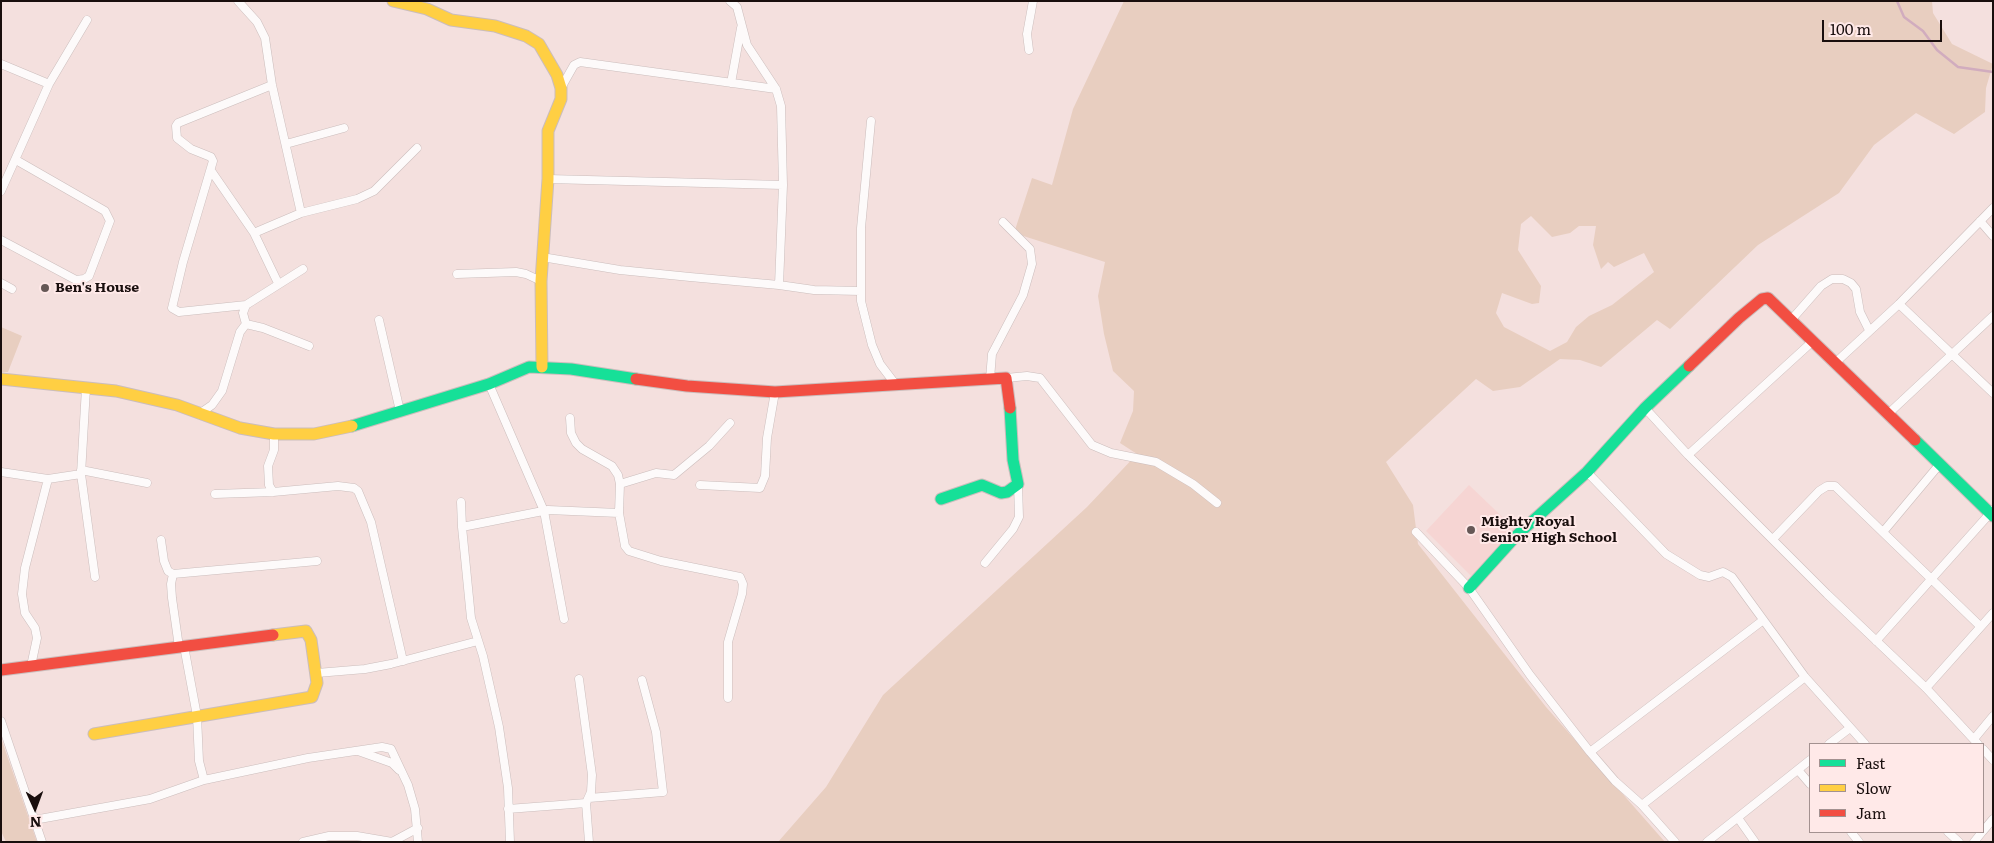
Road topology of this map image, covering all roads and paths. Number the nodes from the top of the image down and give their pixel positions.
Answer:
1 (238, 1) edge
2 (392, 1) edge
3 (730, 1) edge
4 (1033, 1) edge
5 (87, 20) dead end
6 (741, 28) junction
7 (1029, 50) dead end
8 (1, 64) edge
9 (731, 83) junction
10 (48, 84) junction
11 (272, 85) junction
12 (561, 88) junction
13 (776, 89) junction
14 (870, 121) dead end
15 (344, 128) dead end
16 (286, 144) junction
17 (417, 148) dead end
18 (16, 160) junction
19 (212, 172) junction
20 (548, 179) junction
21 (783, 185) junction
22 (1, 191) edge
23 (1993, 208) edge
24 (301, 213) junction
25 (1980, 221) junction
26 (1004, 222) dead end
27 (254, 233) junction
28 (1993, 236) edge
29 (1, 240) edge
30 (542, 262) junction
31 (303, 269) dead end
32 (457, 274) dead end
33 (526, 274) junction
34 (542, 281) junction
35 (1, 283) edge
36 (278, 283) junction
37 (779, 285) junction
38 (12, 289) dead end
39 (861, 291) junction
40 (1899, 304) junction
41 (246, 305) junction
42 (1993, 316) edge
43 (379, 320) dead end
44 (1792, 320) junction
45 (246, 324) junction
46 (1869, 330) junction
47 (1813, 341) junction
48 (309, 346) dead end
49 (1952, 354) junction
50 (1835, 363) junction
51 (542, 367) junction
52 (1006, 378) junction
53 (1, 379) edge
54 (990, 379) junction
55 (490, 384) junction
56 (896, 385) junction
57 (86, 388) junction
58 (775, 392) junction
59 (1993, 393) edge
60 (1645, 408) junction
61 (400, 411) junction
62 (199, 414) junction
63 (1888, 414) junction
64 (570, 418) dead end
65 (730, 424) dead end
66 (274, 434) junction
67 (1688, 456) junction
68 (1939, 465) junction
69 (1, 472) edge
70 (81, 472) junction
71 (1587, 472) junction
72 (48, 479) junction
73 (147, 483) dead end
74 (620, 484) junction
75 (1018, 484) junction
76 (700, 485) dead end
77 (273, 492) junction
78 (215, 494) dead end
79 (941, 499) dead end
80 (461, 502) dead end
81 (1217, 503) dead end
82 (544, 511) junction
83 (619, 512) junction
84 (1992, 513) edge
85 (462, 527) junction
86 (1416, 532) dead end
87 (1883, 532) junction
88 (1773, 539) junction
89 (162, 540) dead end
90 (317, 561) dead end
91 (985, 563) dead end
92 (173, 574) junction
93 (95, 577) dead end
94 (1930, 579) junction
95 (1469, 588) junction
96 (1993, 613) edge
97 (564, 619) dead end
98 (1762, 621) junction
99 (1980, 626) junction
100 (1876, 640) junction
101 (478, 641) junction
102 (181, 647) junction
103 (403, 661) junction
104 (31, 666) junction
105 (1, 670) edge
106 (317, 673) junction
107 (1805, 677) junction
108 (579, 679) dead end
109 (642, 680) dead end
110 (1926, 688) junction
111 (728, 698) dead end
112 (197, 716) junction
113 (1993, 716) edge
114 (1, 721) edge
115 (1850, 728) junction
116 (94, 734) dead end
117 (1976, 742) edge
118 (1830, 743) edge
119 (1864, 743) edge
120 (357, 750) junction
121 (1984, 750) edge
122 (1590, 752) junction
123 (1993, 760) edge
124 (1809, 761) edge
125 (1798, 770) junction
126 (404, 774) junction
127 (204, 780) junction
128 (1809, 783) edge
129 (587, 800) junction
130 (1642, 805) junction
131 (508, 809) junction
132 (1738, 818) junction
133 (1993, 819) edge
134 (34, 820) junction
135 (418, 828) junction
136 (1984, 830) edge
137 (1949, 833) edge
138 (42, 842) edge
139 (303, 842) edge
140 (418, 842) edge
141 (510, 842) edge
142 (590, 842) edge
143 (1675, 842) edge
144 (1707, 842) edge
145 (1755, 842) edge
146 (1958, 842) edge

1 - 11 street
2 - 12 street
3 - 6 street
4 - 7 street
5 - 10 street
6 - 9 street
6 - 13 street
8 - 10 street
9 - 12 street
9 - 13 street
10 - 18 street
11 - 16 street
11 - 19 street
12 - 20 street
13 - 21 street
14 - 39 street
15 - 16 street
16 - 24 street
17 - 24 street
18 - 22 street
18 - 29 street
19 - 27 street
19 - 41 street
20 - 21 street
20 - 30 street
21 - 37 street
23 - 25 street
24 - 27 street
25 - 28 street
25 - 40 street
26 - 54 street
27 - 36 street
30 - 33 street
30 - 34 street
30 - 37 street
31 - 36 street
32 - 33 street
33 - 34 street
34 - 51 street
35 - 38 street
36 - 41 street
37 - 39 street
39 - 56 street
40 - 46 street
40 - 49 street
41 - 45 street
42 - 49 street
43 - 61 street
44 - 46 street
44 - 47 street
44 - 60 street
45 - 48 street
45 - 62 street
46 - 50 street
47 - 50 street
47 - 67 street
49 - 59 street
49 - 63 street
50 - 63 street
51 - 55 street
51 - 58 street
52 - 54 street
52 - 75 street
52 - 81 street
53 - 57 street
54 - 56 street
55 - 61 street
55 - 82 street
56 - 58 street
57 - 62 street
57 - 70 street
58 - 76 street
60 - 67 street
60 - 71 street
61 - 66 street
62 - 66 street
63 - 68 street
64 - 74 street
65 - 74 street
66 - 77 street
67 - 88 street
68 - 84 street
68 - 87 street
69 - 72 street
70 - 72 street
70 - 73 street
70 - 93 street
71 - 95 street
71 - 98 street
72 - 104 street
74 - 83 street
75 - 79 street
75 - 91 street
77 - 78 street
77 - 103 street
80 - 85 street
82 - 83 street
82 - 85 street
82 - 97 street
83 - 111 street
84 - 94 street
85 - 101 street
86 - 95 street
87 - 88 street
87 - 94 street
88 - 100 street
89 - 92 street
90 - 92 street
92 - 102 street
94 - 99 street
94 - 100 street
95 - 122 street
96 - 99 street
98 - 107 street
98 - 122 street
99 - 110 street
100 - 110 street
101 - 103 street
101 - 131 street
102 - 104 street
102 - 106 street
102 - 112 street
103 - 106 street
104 - 105 street
106 - 112 street
107 - 115 street
107 - 130 street
108 - 129 street
109 - 129 street
110 - 117 street
112 - 116 street
112 - 127 street
113 - 117 street
114 - 134 street
115 - 118 street
115 - 119 street
120 - 126 street
120 - 126 street
120 - 127 street
121 - 123 street
122 - 130 street
124 - 125 street
125 - 128 street
125 - 132 street
126 - 135 street
127 - 134 street
129 - 131 street
129 - 142 street
130 - 143 street
131 - 141 street
132 - 144 street
132 - 145 street
133 - 136 street
134 - 138 street
135 - 139 street
135 - 140 street
137 - 146 street

